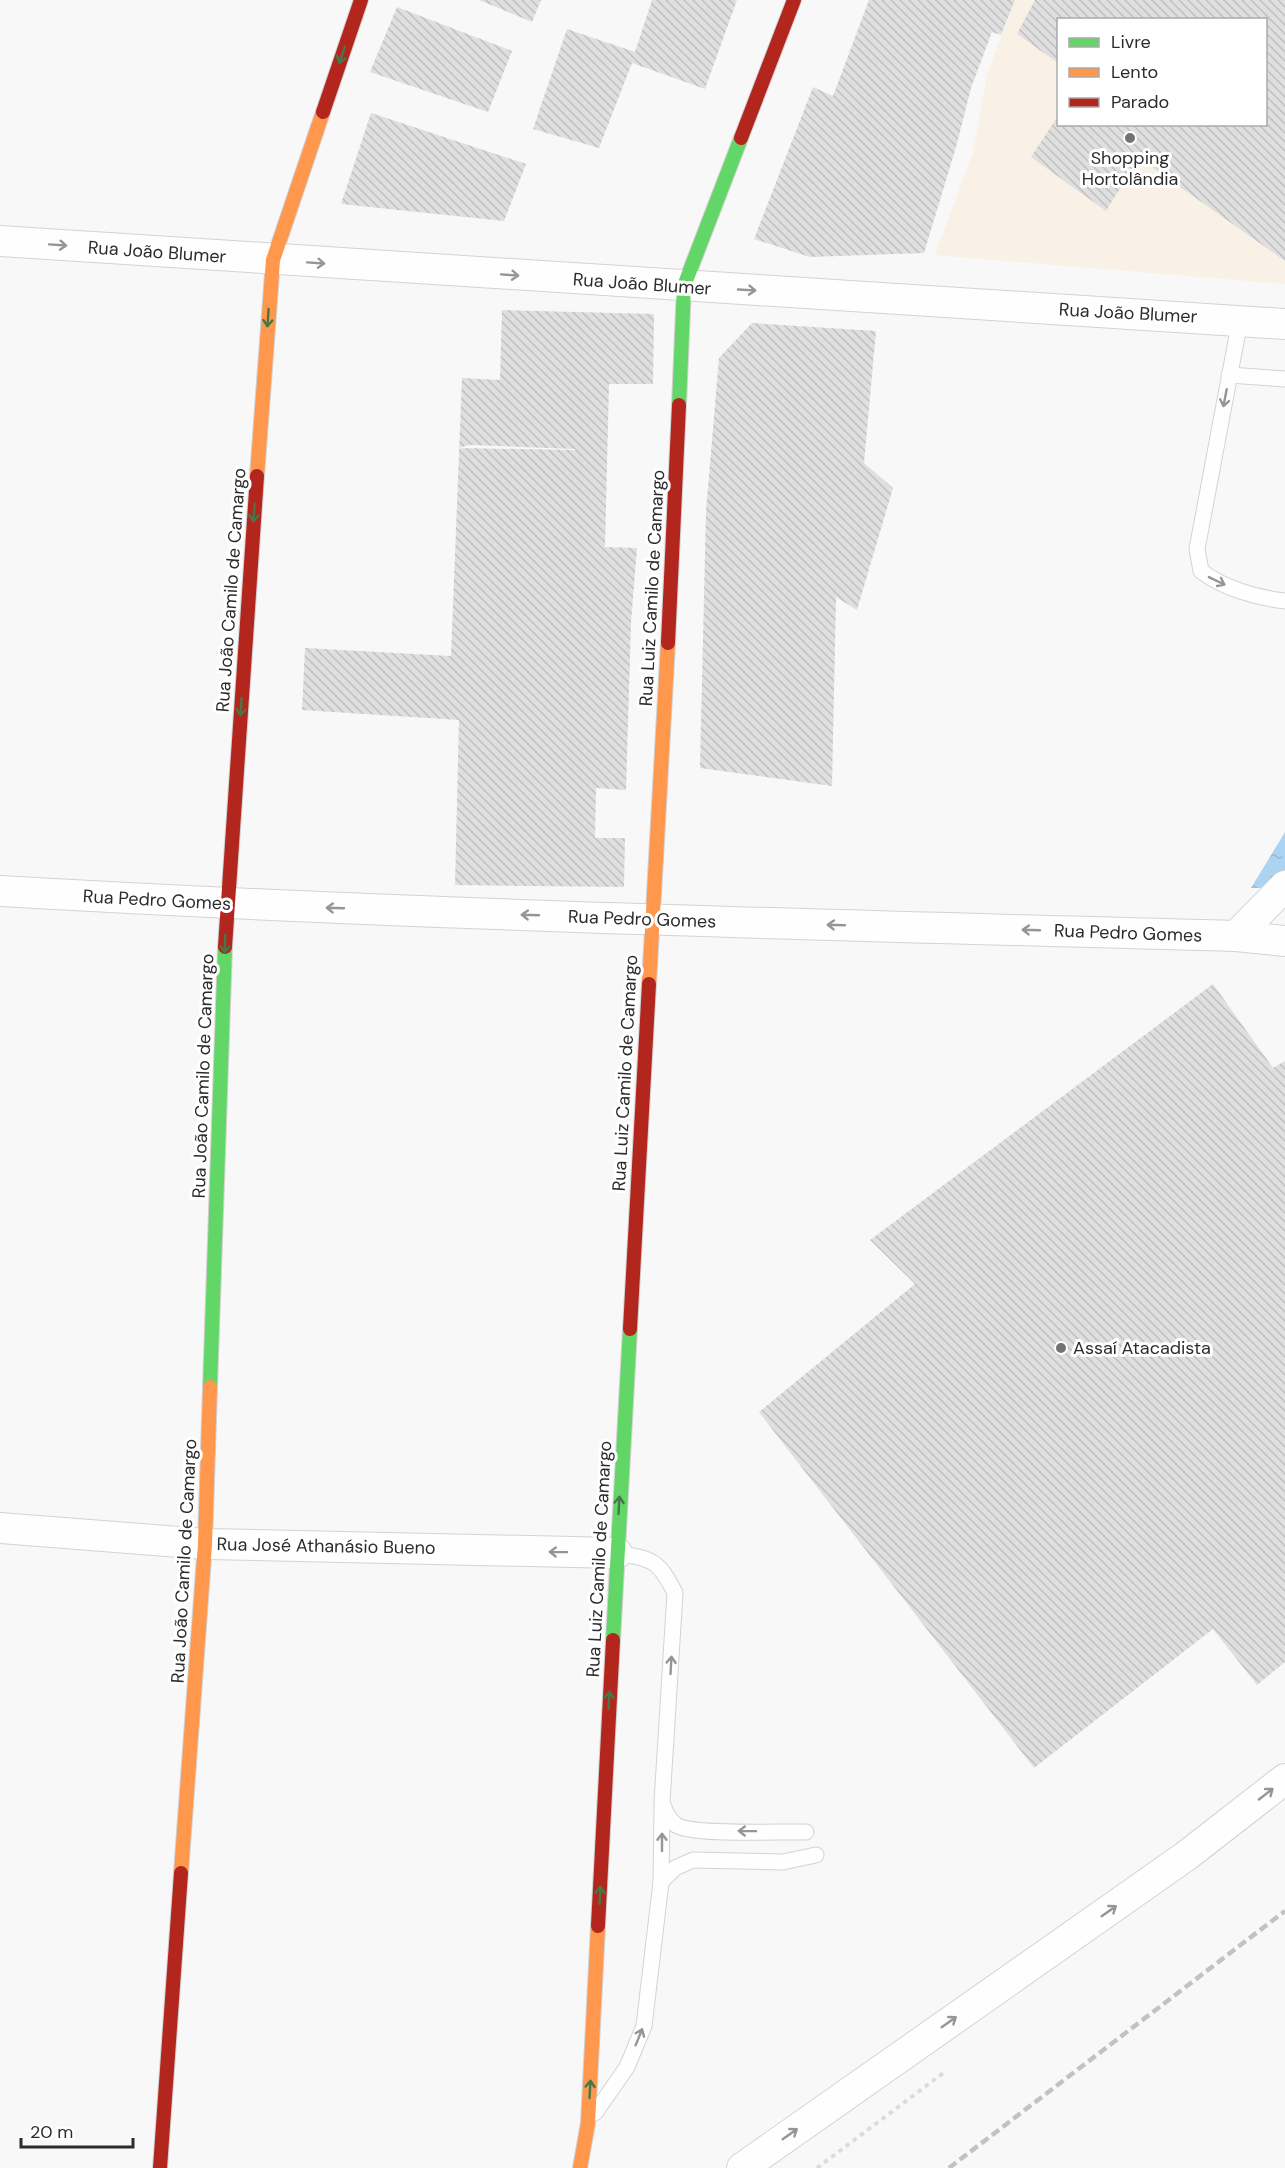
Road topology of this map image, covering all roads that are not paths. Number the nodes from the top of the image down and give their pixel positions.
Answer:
1 (361, 0) edge
2 (794, 0) edge
3 (0, 241) edge
4 (273, 260) junction
5 (684, 286) junction
6 (1240, 320) junction
7 (1285, 324) edge
8 (1229, 375) junction
9 (1285, 379) edge
10 (1285, 601) edge
11 (1285, 886) edge
12 (0, 891) edge
13 (226, 904) junction
14 (651, 920) junction
15 (1236, 936) junction
16 (1285, 941) edge
17 (0, 1528) edge
18 (205, 1544) junction
19 (616, 1553) junction
20 (1285, 1779) edge
21 (662, 1802) junction
22 (806, 1832) dead end
23 (816, 1855) dead end
24 (661, 1882) junction
25 (588, 2123) junction
26 (160, 2168) edge
27 (580, 2168) edge
28 (742, 2168) edge

1 -> 4 main road, Rua João Camilo de Camargo
2 - 5 main road, Rua Luiz Camilo de Camargo
3 -> 4 street, Rua João Blumer
4 -> 5 street, Rua João Blumer
4 -> 13 main road, Rua João Camilo de Camargo
5 -> 6 street, Rua João Blumer
5 - 14 main road, Rua Luiz Camilo de Camargo
6 - 7 street, Rua João Blumer
6 - 8 lane
8 - 9 lane
8 -> 10 lane
11 - 15 street
12 - 13 street, Rua Pedro Gomes
14 -> 13 street, Rua Pedro Gomes
13 -> 18 main road, Rua João Camilo de Camargo
15 -> 14 street, Rua Pedro Gomes
19 -> 14 main road, Rua Luiz Camilo de Camargo
15 - 16 street, Rua Pedro Gomes
17 - 18 street, Rua José Athanásio Bueno
19 -> 18 street, Rua José Athanásio Bueno
18 - 26 main road, Rua João Camilo de Camargo
21 -> 19 lane
25 -> 19 main road, Rua Luiz Camilo de Camargo
28 -> 20 street
22 -> 21 lane
24 -> 21 lane
23 - 24 lane
25 -> 24 lane
25 - 27 main road, Rua Luiz Camilo de Camargo

